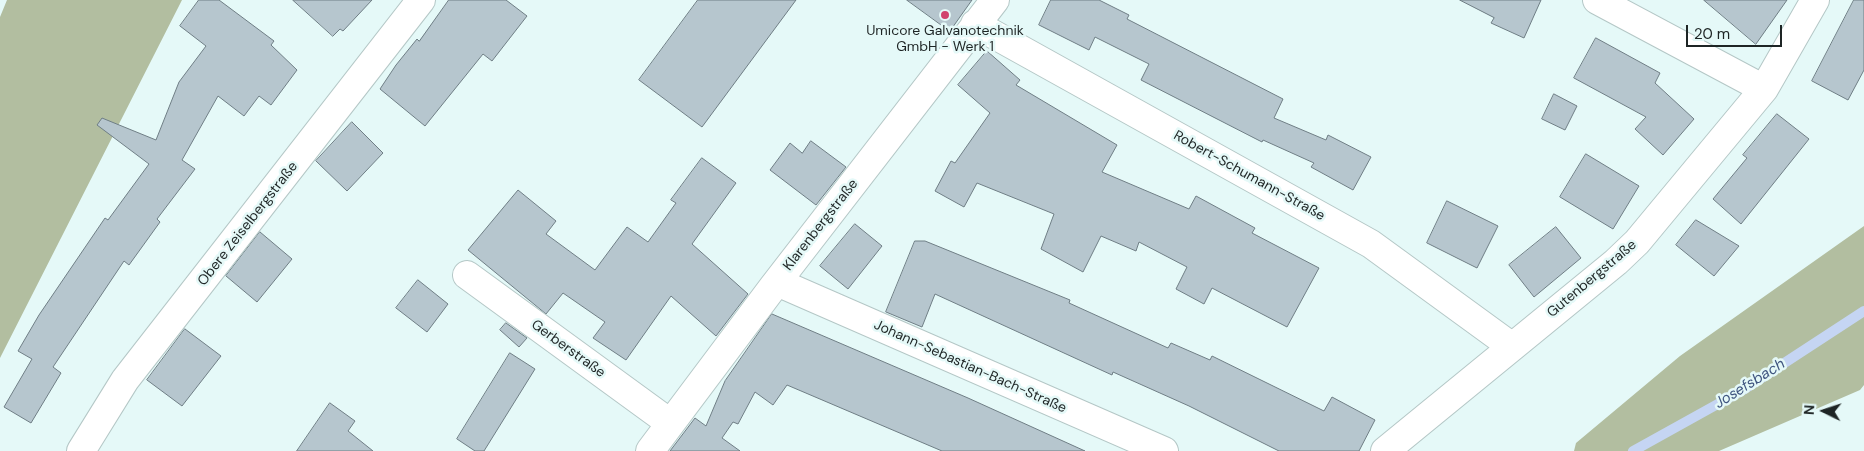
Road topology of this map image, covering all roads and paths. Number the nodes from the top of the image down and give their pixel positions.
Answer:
1 (421, 0) edge
2 (995, 0) edge
3 (1597, 0) edge
4 (1815, 0) edge
5 (975, 24) junction
6 (1764, 89) junction
7 (466, 275) dead end
8 (777, 282) junction
9 (1511, 346) junction
10 (670, 423) junction
11 (81, 451) edge
12 (650, 451) edge
13 (1164, 451) edge
14 (1385, 451) edge

1 - 11 street, Obere Zeiselbergstraße
2 - 5 street, Klarenbergstraße
3 - 6 street
4 - 6 street, Gutenbergstraße
5 - 8 street, Klarenbergstraße
5 - 9 street, Robert-Schumann-Straße
6 - 9 street, Gutenbergstraße
7 - 10 street, Gerberstraße
8 - 10 street, Klarenbergstraße
8 - 13 street, Johann-Sebastian-Bach-Straße
9 - 14 street, Gutenbergstraße
10 - 12 street, Klarenbergstraße

